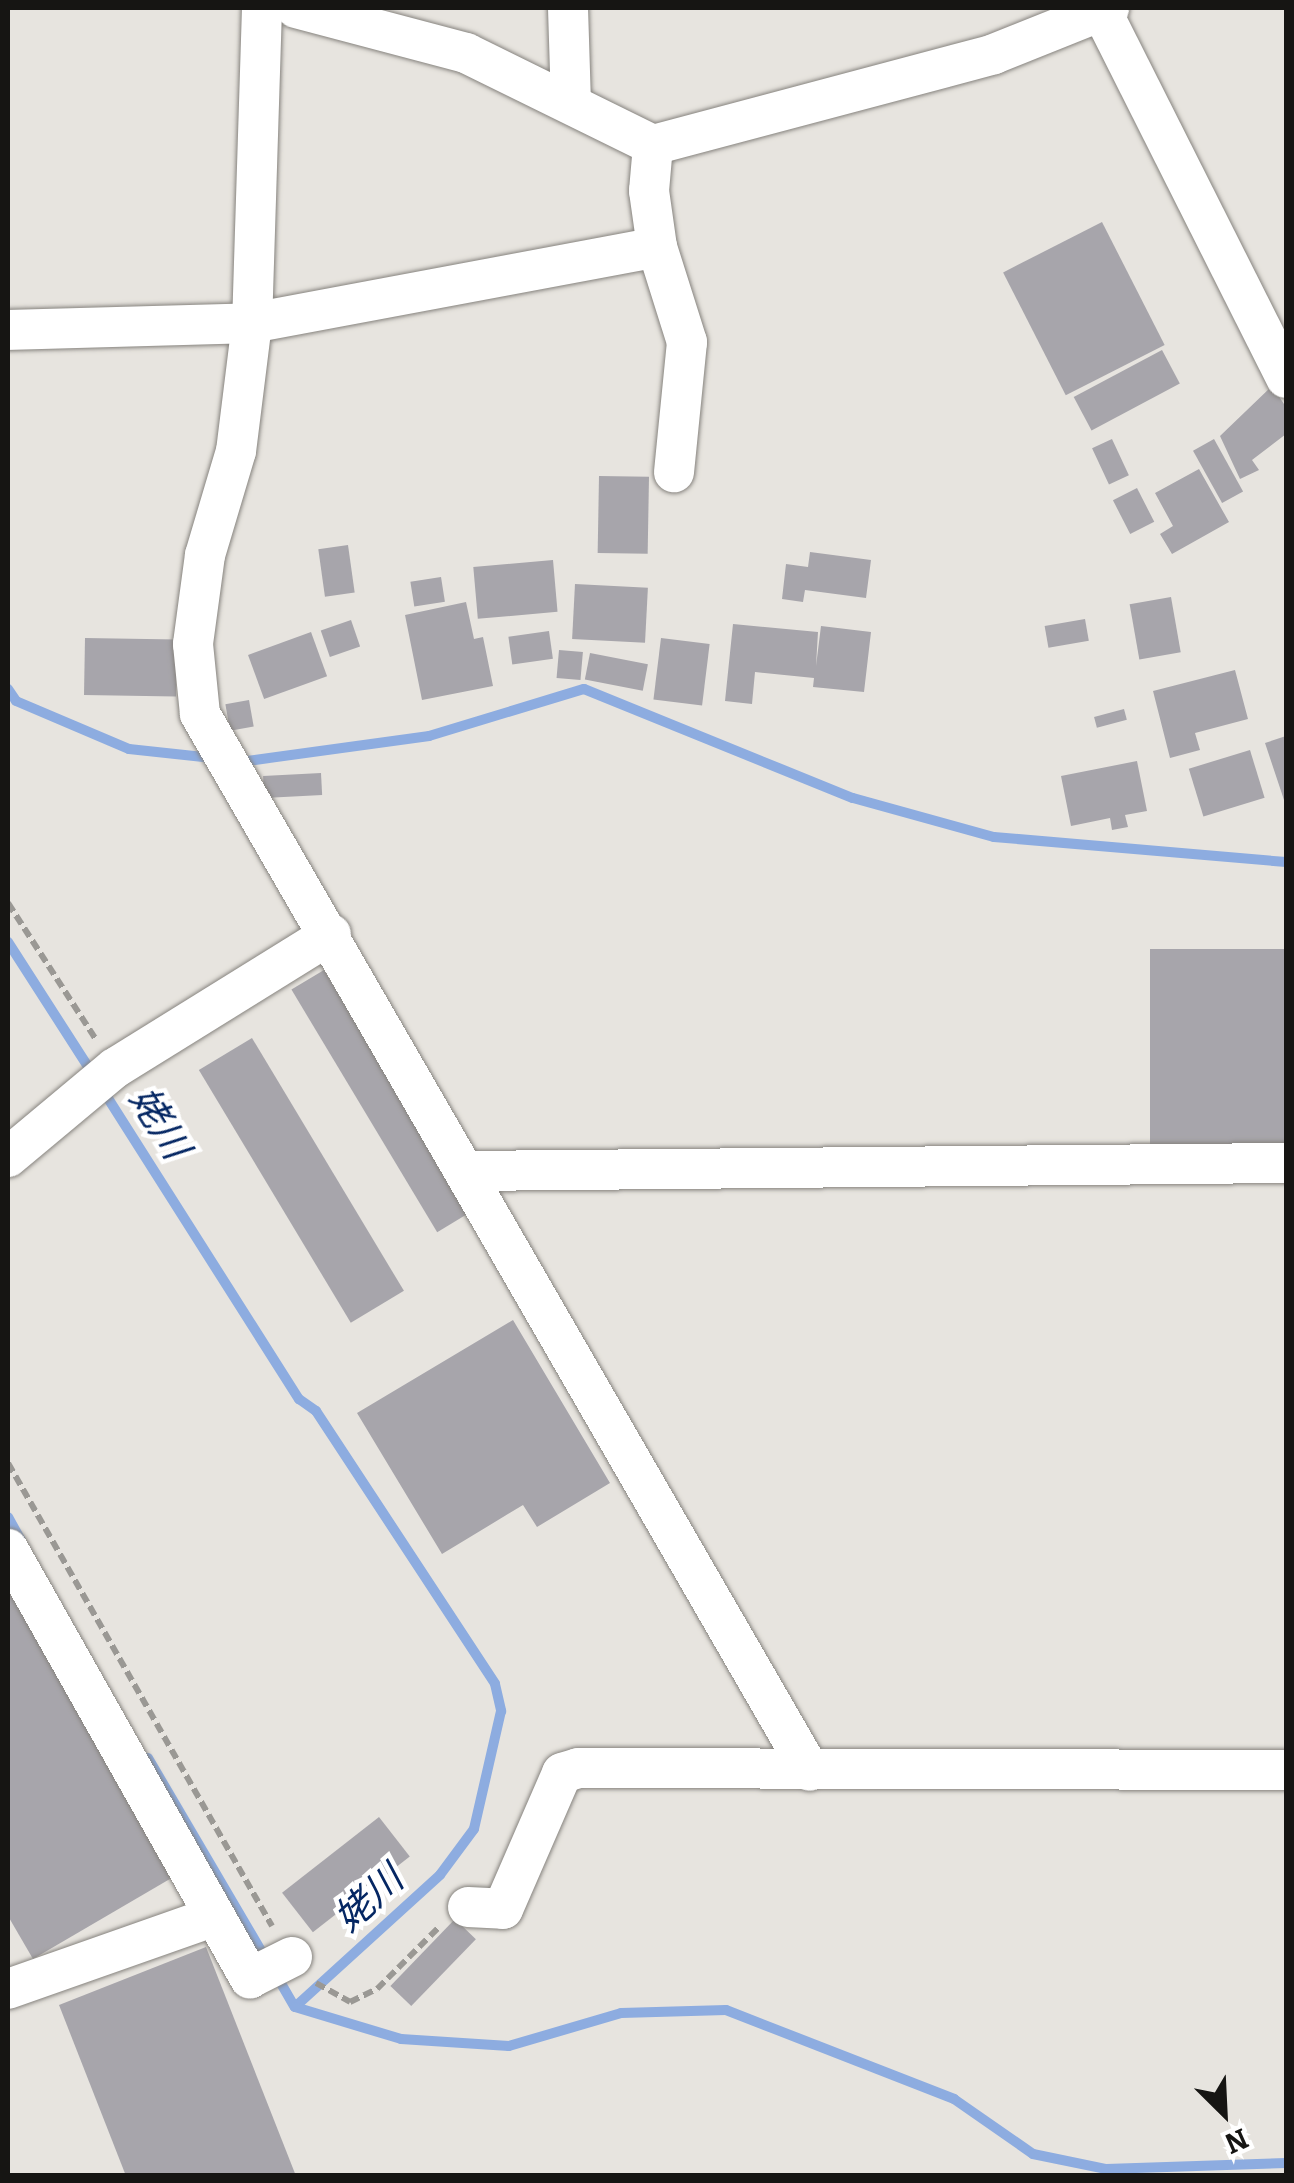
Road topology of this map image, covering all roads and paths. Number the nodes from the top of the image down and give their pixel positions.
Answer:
1 (262, 8) edge
2 (296, 8) edge
3 (568, 8) edge
4 (1102, 9) edge
5 (571, 101) junction
6 (653, 145) junction
7 (656, 248) junction
8 (252, 323) junction
9 (8, 330) edge
10 (1286, 378) edge
11 (674, 472) dead end
12 (8, 903) edge
13 (331, 934) junction
14 (115, 1068) junction
15 (8, 1157) edge
16 (1286, 1163) edge
17 (466, 1171) junction
18 (8, 1463) edge
19 (8, 1549) edge
20 (1286, 1770) edge
21 (810, 1771) junction
22 (468, 1907) joint
23 (215, 1916) junction
24 (292, 1958) junction
25 (8, 1990) edge

1 - 8 street
2 - 5 street
3 - 5 street
4 - 6 street
4 - 10 street
5 - 6 street
6 - 7 street
7 - 8 street
7 - 11 street
8 - 9 street
8 - 13 street
12 - 14 path
13 - 14 street
13 - 17 street
14 - 15 street
16 - 17 street
17 - 21 street
18 - 24 path
19 - 23 street
20 - 21 street
21 - 22 street
22 - 24 path
23 - 24 street
23 - 25 street

